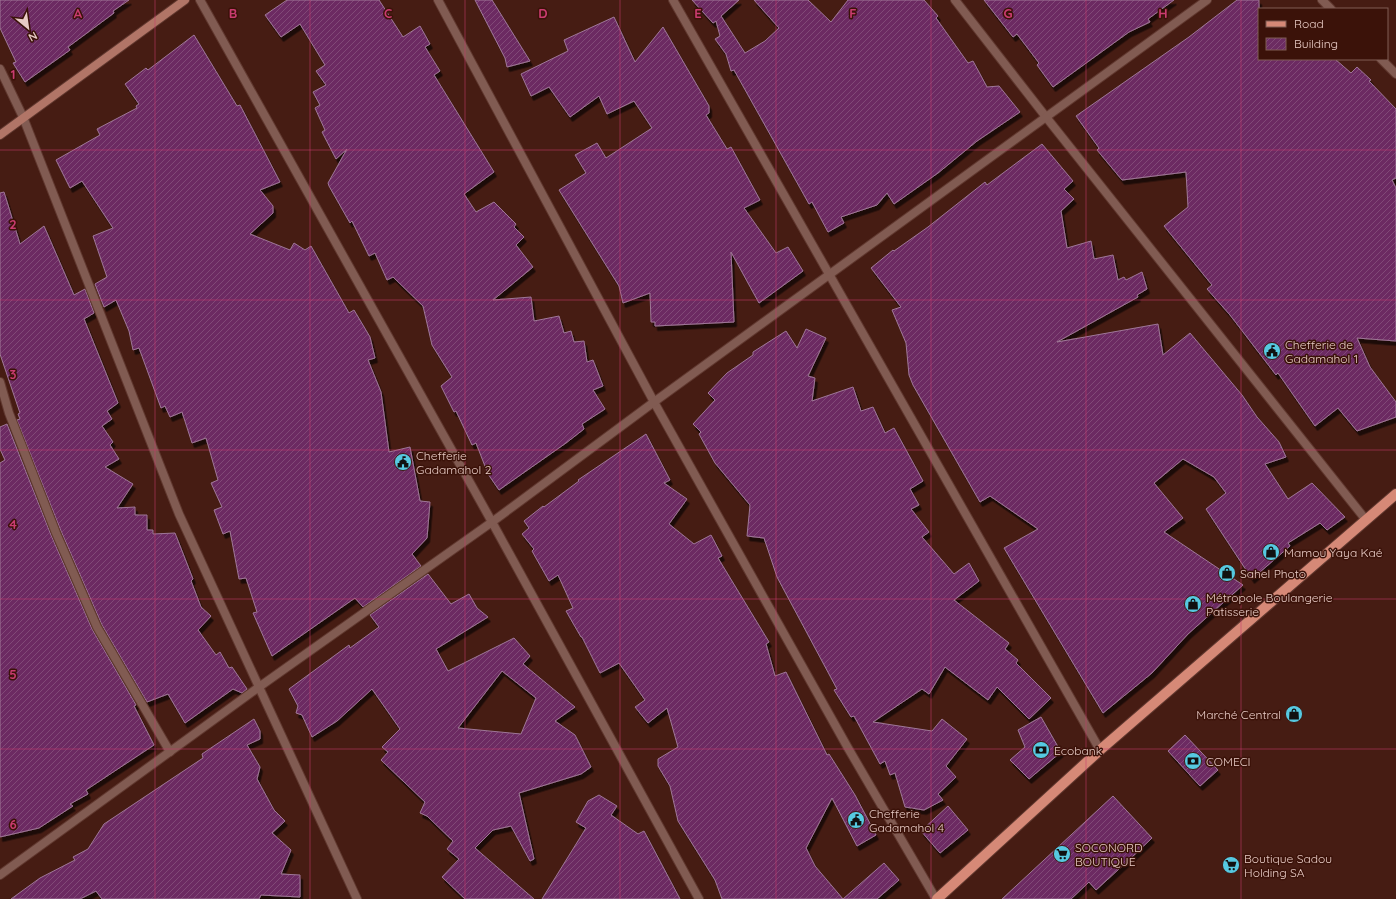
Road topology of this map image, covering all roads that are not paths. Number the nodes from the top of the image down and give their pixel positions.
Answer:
1 (184, 0) edge
2 (200, 0) edge
3 (438, 0) edge
4 (673, 0) edge
5 (955, 0) edge
6 (1207, 0) edge
7 (1322, 0) edge
8 (1330, 8) edge
9 (1382, 60) edge
10 (0, 69) edge
11 (1396, 74) edge
12 (23, 117) junction
13 (1046, 117) junction
14 (0, 135) edge
15 (829, 274) junction
16 (0, 382) edge
17 (654, 402) junction
18 (1396, 494) edge
19 (1366, 520) junction
20 (492, 522) junction
21 (259, 687) junction
22 (1100, 750) junction
23 (170, 752) junction
24 (0, 875) edge
25 (357, 899) edge
26 (699, 899) edge
27 (937, 899) edge

1 - 12 main road
2 - 20 street
3 - 17 street
4 - 15 street
5 - 13 street
6 - 13 street
7 - 8 street
9 - 11 street
10 - 12 street
12 - 14 main road
12 - 21 street
13 - 15 street
13 - 19 street
15 - 17 street
15 - 22 street
16 - 23 street
17 - 20 street
17 - 27 street
18 - 19 main road
19 - 22 main road
20 - 21 street
20 - 26 street
21 - 23 street
21 - 25 street
22 - 27 main road
23 - 24 street

